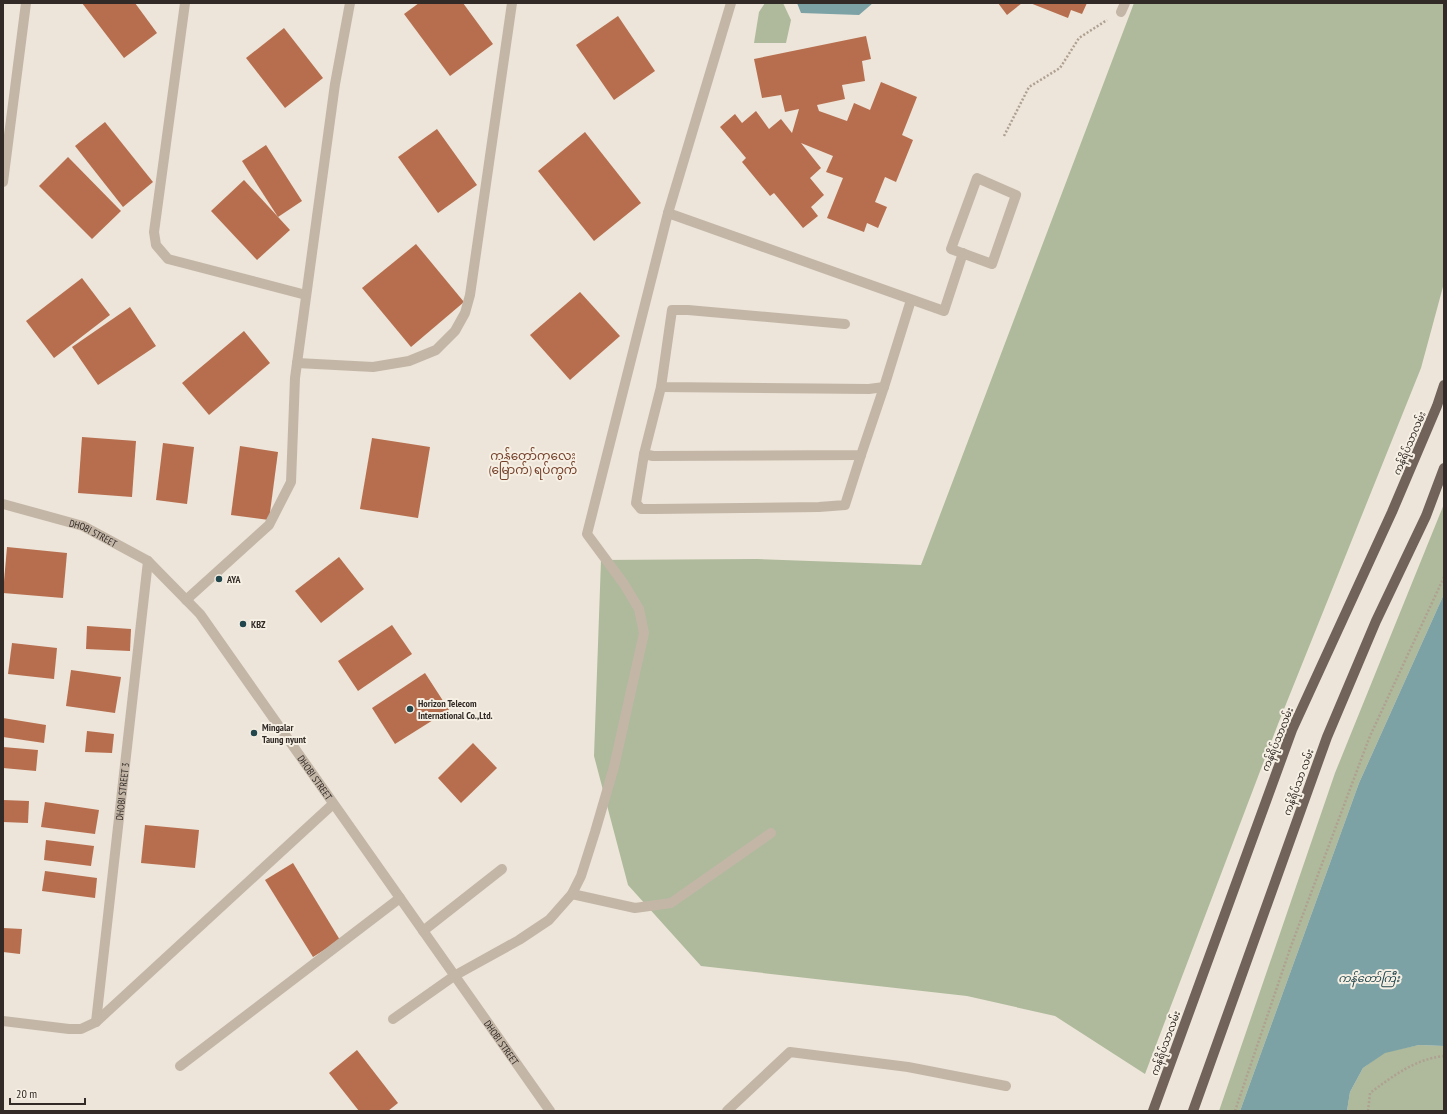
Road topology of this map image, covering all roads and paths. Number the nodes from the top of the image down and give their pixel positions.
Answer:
1 (26, 3) edge
2 (185, 3) edge
3 (350, 3) edge
4 (512, 3) edge
5 (731, 3) edge
6 (1123, 7) edge
7 (1004, 136) dead end
8 (3, 182) edge
9 (668, 213) junction
10 (962, 253) junction
11 (306, 295) junction
12 (911, 300) junction
13 (845, 324) dead end
14 (297, 362) junction
15 (1444, 384) edge
16 (661, 387) junction
17 (884, 387) junction
18 (644, 454) junction
19 (861, 455) junction
20 (1444, 468) edge
21 (3, 504) edge
22 (148, 560) junction
23 (1444, 577) edge
24 (186, 600) junction
25 (333, 804) junction
26 (771, 833) dead end
27 (502, 869) dead end
28 (572, 894) junction
29 (400, 898) junction
30 (423, 931) junction
31 (454, 976) junction
32 (393, 1019) dead end
33 (3, 1021) edge
34 (96, 1022) junction
35 (1444, 1056) edge
36 (180, 1066) dead end
37 (1006, 1086) dead end
38 (550, 1111) edge
39 (727, 1111) edge
40 (1152, 1111) edge
41 (1193, 1111) edge
42 (1235, 1111) edge
43 (1368, 1111) edge

1 - 8 street
2 - 11 street
3 - 11 street
4 - 14 street
5 - 9 street
6 - 7 path
9 - 12 street
9 - 28 street
10 - 10 street
10 - 12 street
11 - 14 street
12 - 17 street
13 - 16 street
14 - 24 street
15 - 40 main road, ကန်ရိပ်သာလမ်း
16 - 17 street
16 - 18 street
17 - 19 street
18 - 19 street
18 - 19 street
20 - 41 main road, ကန်ရိပ်သာ လမ်း
21 - 22 street, DHOBI STREET
22 - 24 street, DHOBI STREET
22 - 34 street, DHOBI STREET 3
23 - 42 path
24 - 25 street, DHOBI STREET
25 - 29 street, DHOBI STREET
25 - 34 street
26 - 28 street
27 - 30 street
28 - 31 street
29 - 30 street, DHOBI STREET
29 - 36 street
30 - 31 street, DHOBI STREET
31 - 32 street
31 - 38 street, DHOBI STREET
33 - 34 street
35 - 43 path
37 - 39 street

